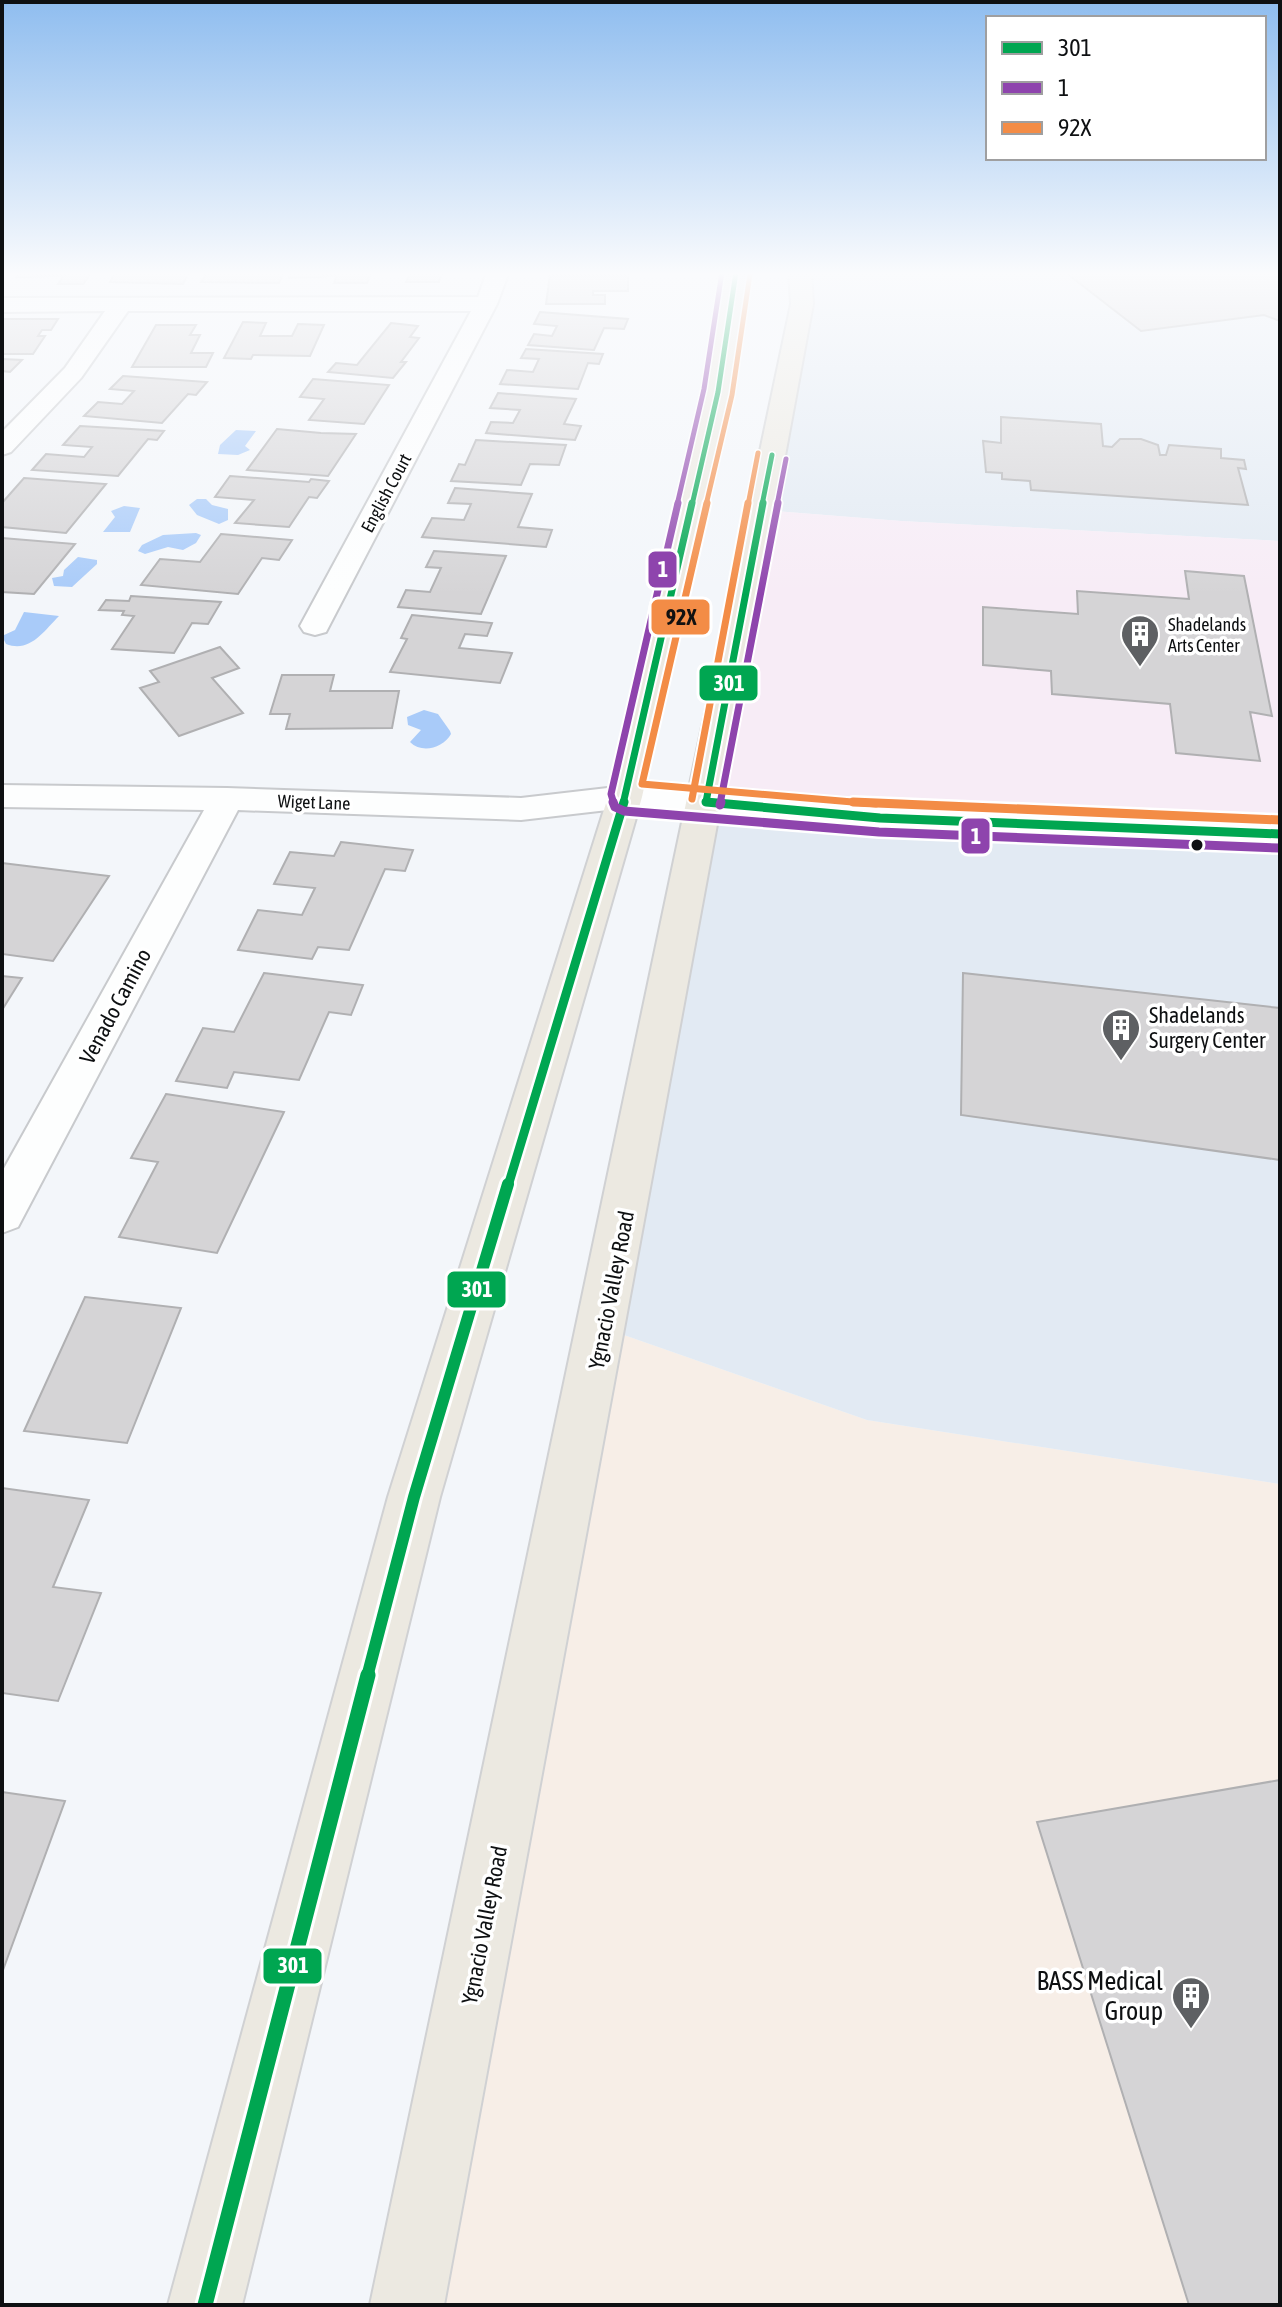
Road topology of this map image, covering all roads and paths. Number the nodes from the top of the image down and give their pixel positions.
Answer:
1 (67, 380) edge
2 (446, 380) edge
3 (720, 380) edge
4 (787, 380) edge
5 (2, 447) edge
6 (315, 626) dead end
7 (2, 796) edge
8 (625, 797) junction
9 (227, 799) junction
10 (706, 802) junction
11 (1280, 834) edge
12 (2, 1214) edge
13 (205, 2305) edge
14 (407, 2305) edge

1 - 5 street
2 - 6 street, English Court
3 - 8 highway
4 - 10 highway, Ygnacio Valley Road
7 - 9 street, Wiget Lane
8 - 9 street, Wiget Lane
8 - 10 street, Wiget Lane
8 - 13 highway
9 - 12 street, Venado Camino
10 - 11 street, Wiget Lane
10 - 14 highway, Ygnacio Valley Road

